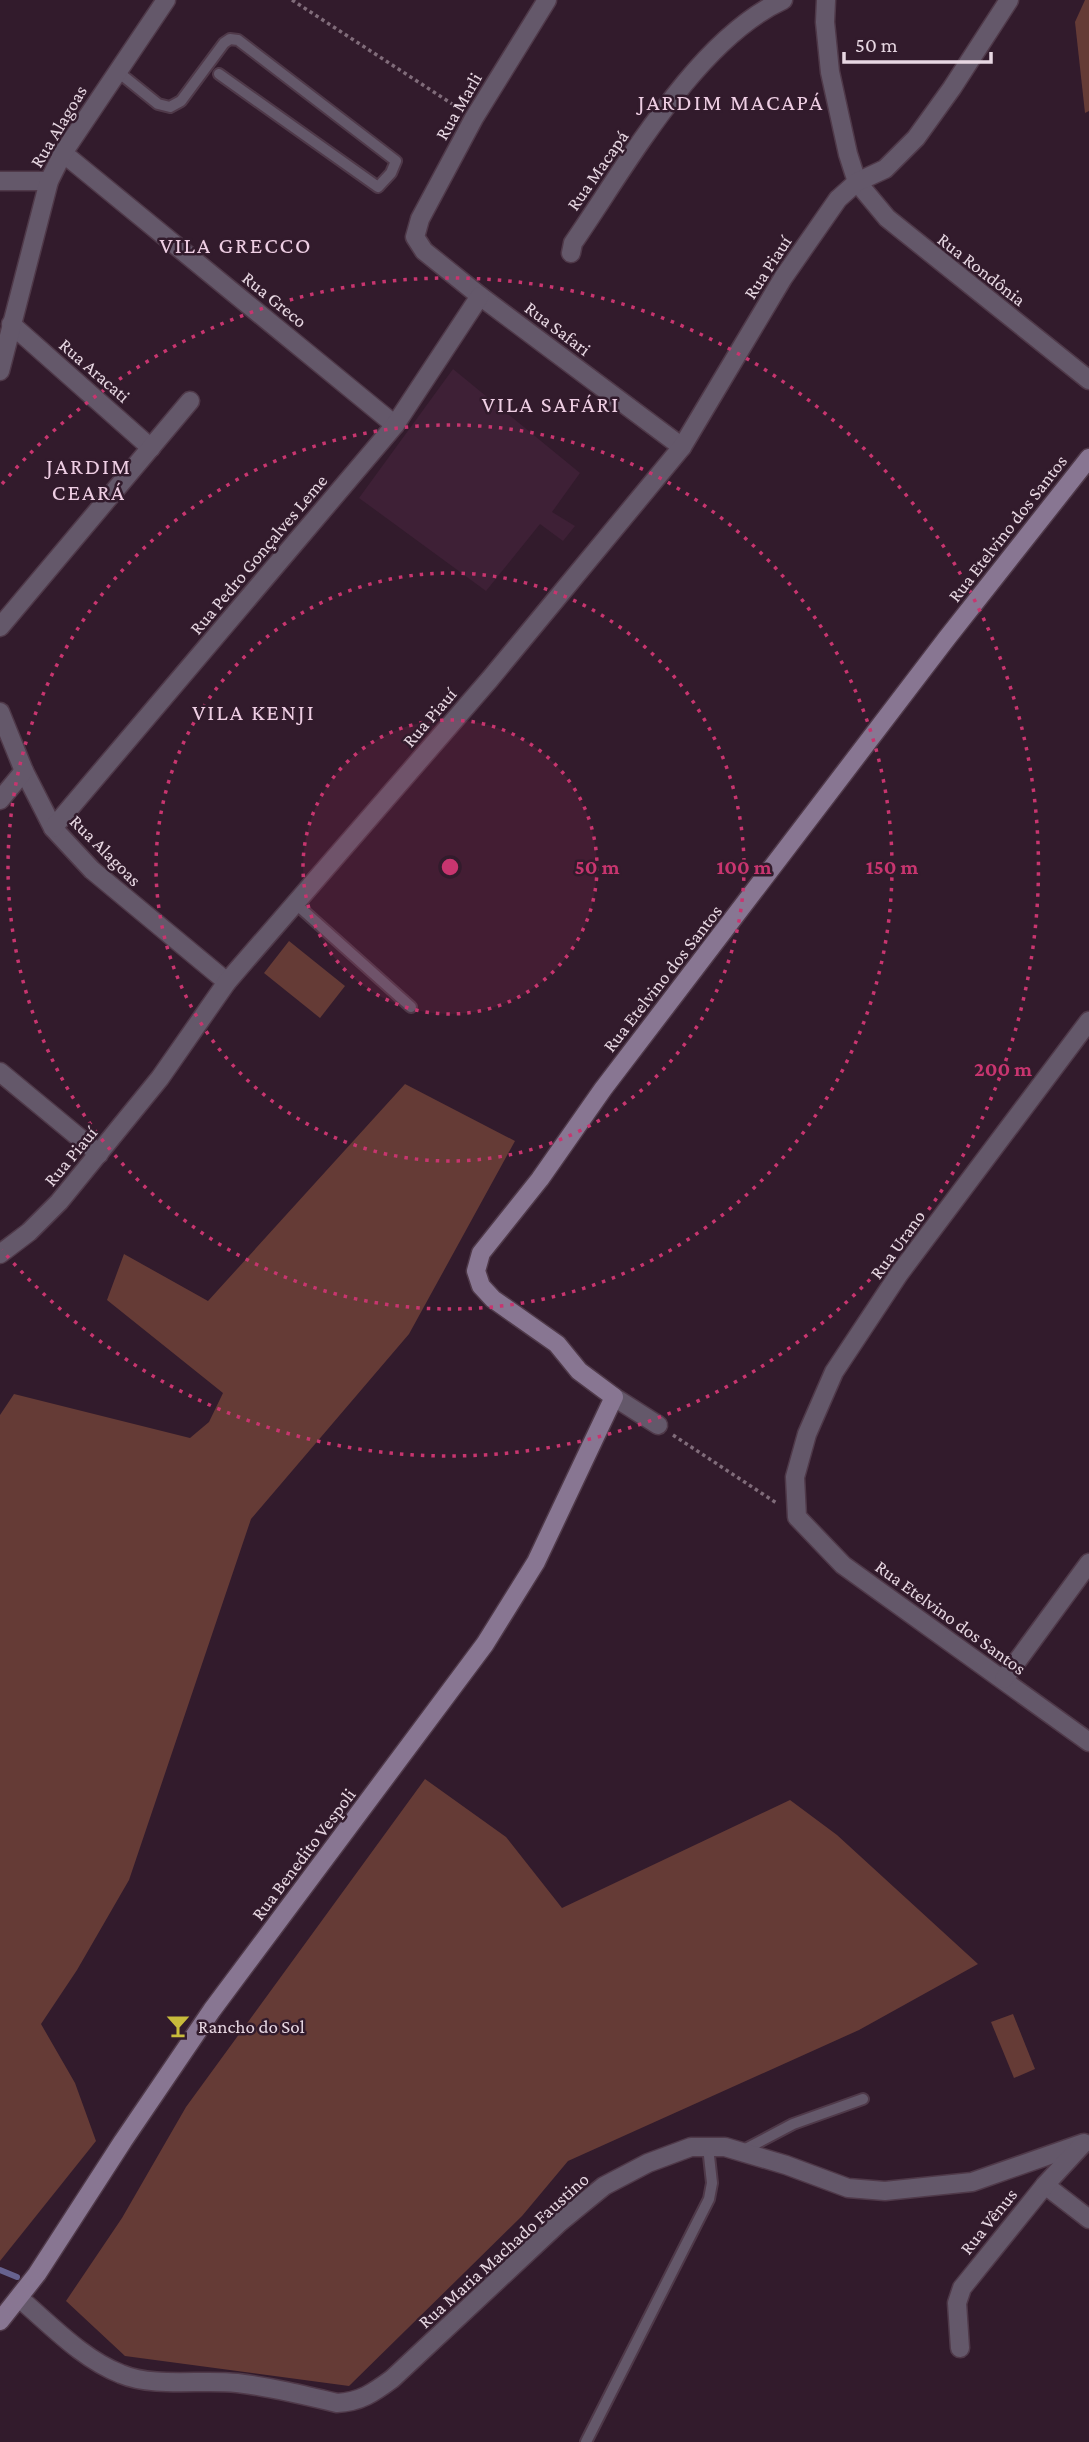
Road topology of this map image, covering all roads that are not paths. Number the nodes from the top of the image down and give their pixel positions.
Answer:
1 (166, 0) edge
2 (547, 0) edge
3 (783, 0) edge
4 (826, 0) edge
5 (1009, 0) edge
6 (117, 71) junction
7 (219, 74) dead end
8 (63, 153) junction
9 (0, 181) edge
10 (49, 181) junction
11 (857, 182) junction
12 (415, 237) joint
13 (572, 253) dead end
14 (480, 296) junction
15 (10, 324) junction
16 (1, 360) edge
17 (1089, 380) edge
18 (190, 401) dead end
19 (395, 425) junction
20 (682, 447) junction
21 (151, 448) junction
22 (1089, 458) edge
23 (0, 627) edge
24 (0, 712) edge
25 (24, 771) junction
26 (0, 800) edge
27 (53, 828) junction
28 (296, 904) junction
29 (227, 982) junction
30 (411, 1007) dead end
31 (1089, 1021) edge
32 (0, 1072) edge
33 (99, 1154) junction
34 (0, 1254) edge
35 (614, 1397) junction
36 (658, 1425) road end
37 (797, 1517) joint
38 (1089, 1563) edge
39 (1004, 1679) junction
40 (1089, 1742) edge
41 (863, 2099) dead end
42 (1087, 2140) edge
43 (708, 2147) junction
44 (740, 2152) junction
45 (1045, 2185) junction
46 (1089, 2219) edge
47 (19, 2298) junction
48 (0, 2321) edge
49 (960, 2348) dead end
50 (586, 2442) edge

1 - 6 street, Rua Alagoas
2 - 12 street, Rua Marli
3 - 13 street, Rua Macapá
4 - 11 street
5 - 11 street, Rua Piauí
6 - 7 lane
6 - 8 street, Rua Alagoas
8 - 10 street, Rua Alagoas
8 - 19 street, Rua Greco
9 - 10 street
10 - 15 street, Rua Alagoas
11 - 17 street, Rua Rondônia
11 - 20 street, Rua Piauí
12 - 14 street, Rua Safari
14 - 19 street, Rua Pedro Gonçalves Leme
14 - 20 street, Rua Safari
15 - 16 street, Rua Alagoas
15 - 21 street, Rua Aracati
18 - 21 street
19 - 27 street, Rua Pedro Gonçalves Leme
20 - 28 street, Rua Piauí
21 - 23 street
22 - 35 street, Rua Etelvino dos Santos
24 - 25 street, Rua Alagoas
25 - 26 street
25 - 27 street, Rua Alagoas
27 - 29 street, Rua Alagoas
28 - 29 street, Rua Piauí
28 - 30 lane
29 - 33 street, Rua Piauí
31 - 37 street, Rua Urano
32 - 33 street
33 - 34 street, Rua Piauí
35 - 36 street, Rua Etelvino dos Santos
35 - 47 street, Rua Benedito Vespoli
37 - 39 street, Rua Etelvino dos Santos
38 - 39 street
39 - 40 street, Rua Etelvino dos Santos
41 - 44 lane
42 - 44 street, Rua Maria Machado Faustino
42 - 45 street, Rua Vênus
43 - 44 street, Rua Maria Machado Faustino
43 - 47 street, Rua Maria Machado Faustino
43 - 50 lane
45 - 46 street
45 - 49 street, Rua Vênus
47 - 48 street, Rua Benedito Vespoli

